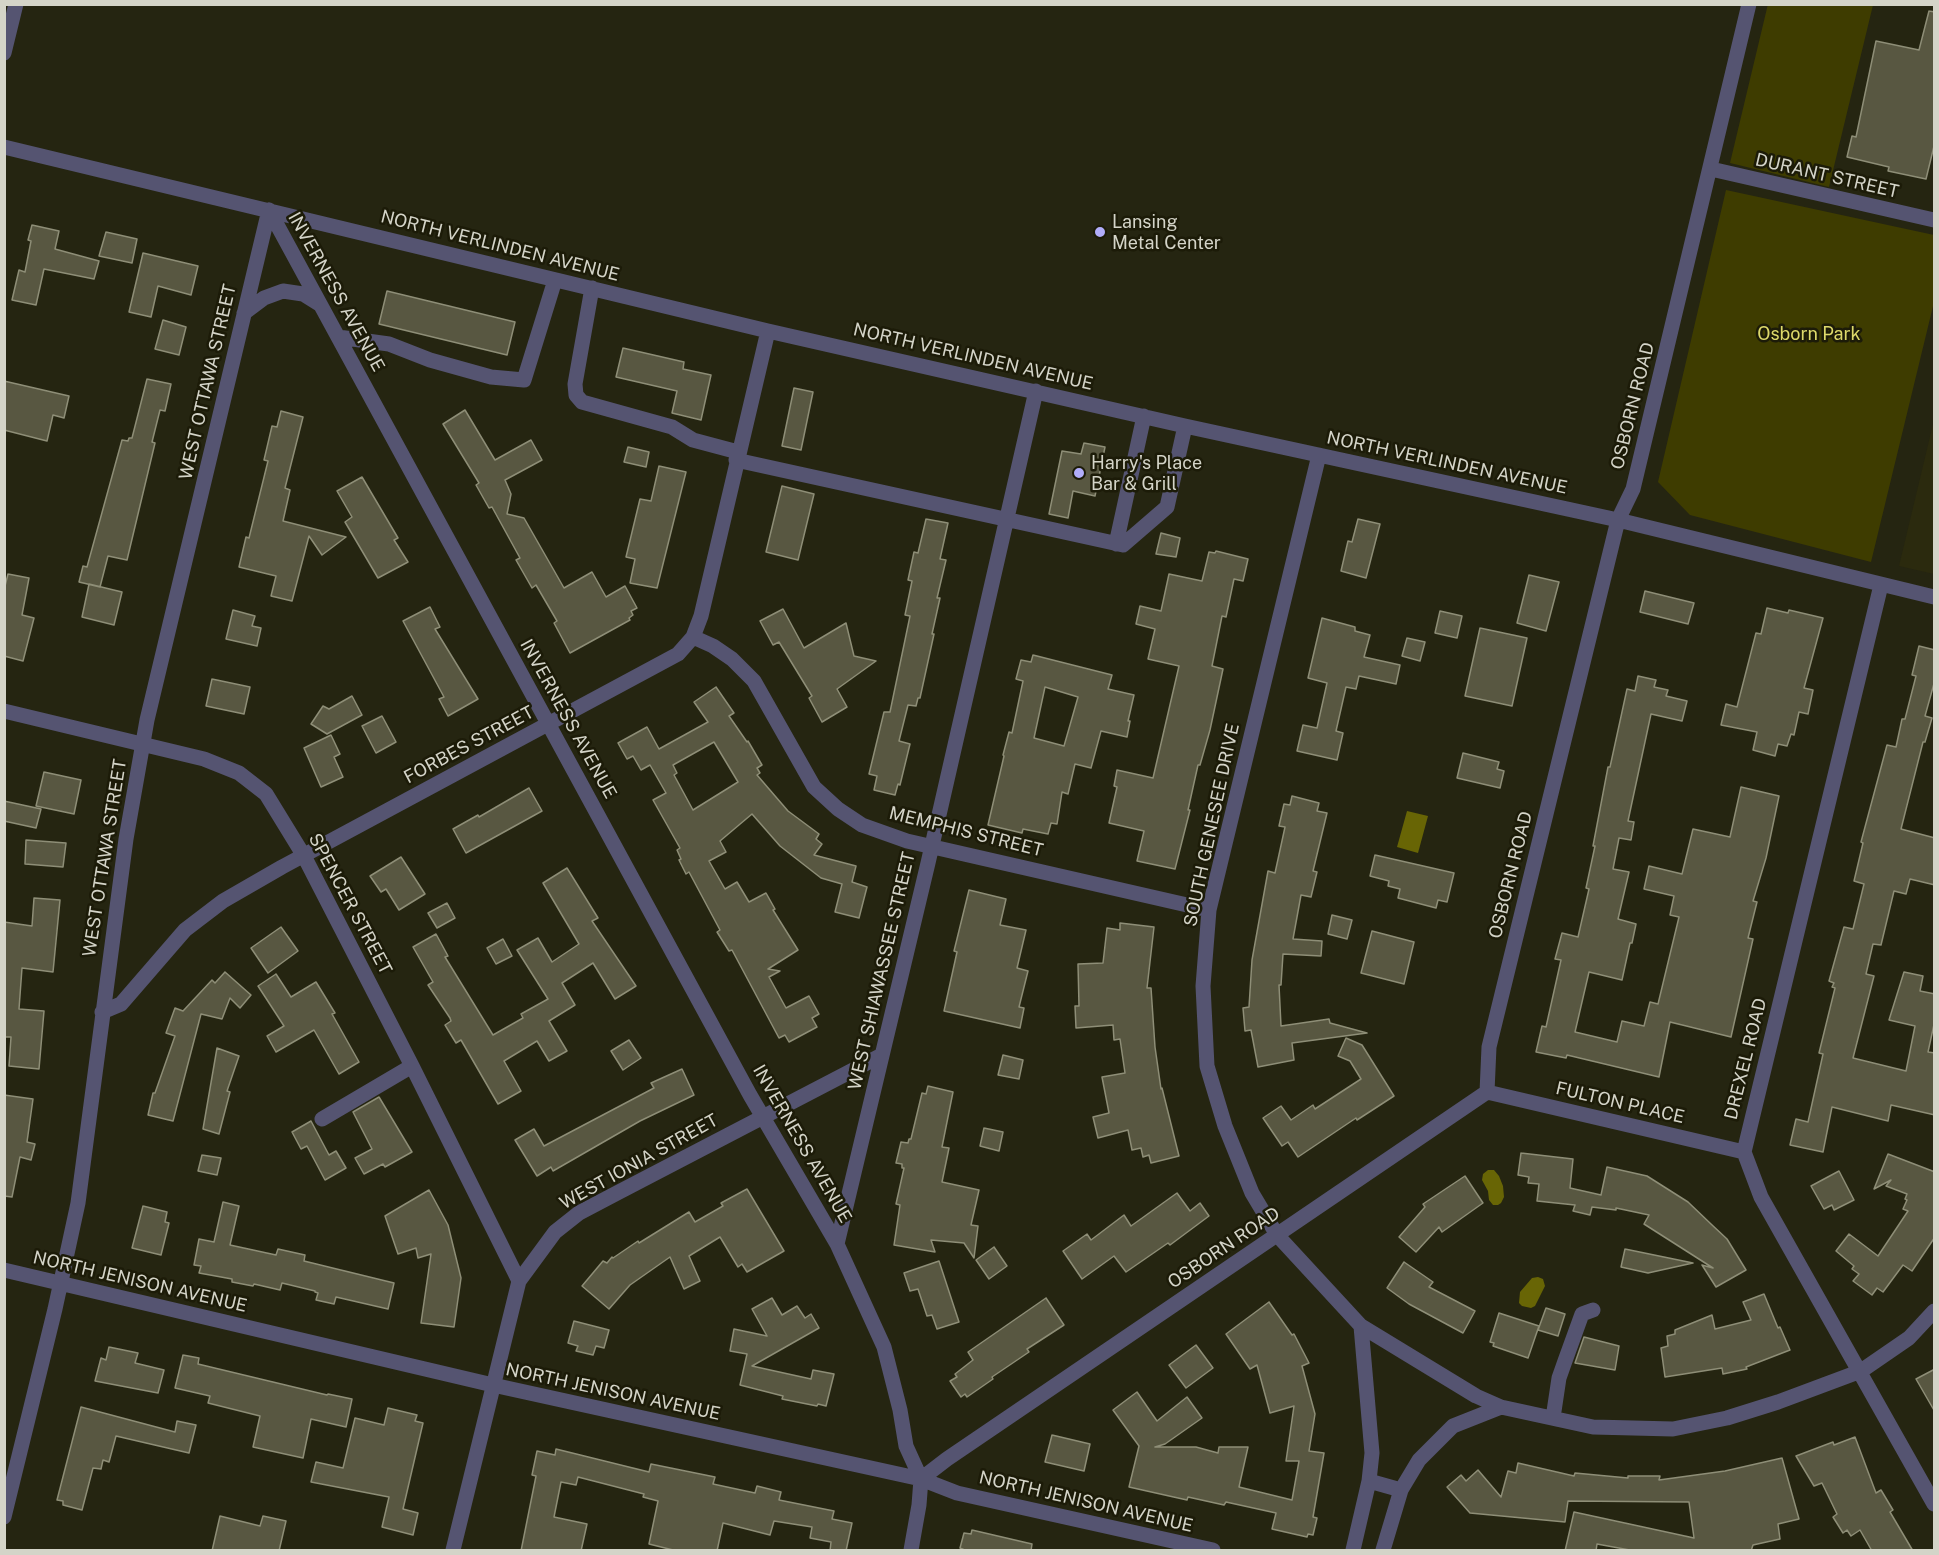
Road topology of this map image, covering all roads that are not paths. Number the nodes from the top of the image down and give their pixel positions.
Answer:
1 (16, 4) edge
2 (1749, 4) edge
3 (4, 53) edge
4 (4, 147) edge
5 (1711, 169) junction
6 (268, 210) junction
7 (1935, 220) edge
8 (555, 280) junction
9 (592, 288) junction
10 (321, 306) junction
11 (244, 313) junction
12 (768, 331) junction
13 (338, 337) junction
14 (1036, 392) junction
15 (1144, 416) junction
16 (1185, 426) junction
17 (1319, 455) junction
18 (737, 456) junction
19 (1006, 518) junction
20 (1618, 520) junction
21 (1116, 544) junction
22 (1881, 585) junction
23 (1935, 597) edge
24 (693, 637) junction
25 (4, 711) edge
26 (549, 724) junction
27 (142, 744) junction
28 (932, 847) junction
29 (304, 856) junction
30 (1209, 910) junction
31 (102, 1012) junction
32 (882, 1055) junction
33 (412, 1066) junction
34 (1487, 1092) junction
35 (764, 1117) junction
36 (322, 1119) dead end
37 (1744, 1152) junction
38 (1277, 1235) junction
39 (837, 1244) junction
40 (4, 1270) edge
41 (519, 1281) junction
42 (60, 1282) junction
43 (1593, 1310) dead end
44 (1935, 1311) edge
45 (1361, 1326) junction
46 (1861, 1371) junction
47 (493, 1385) junction
48 (1501, 1407) junction
49 (1552, 1418) junction
50 (921, 1479) junction
51 (1369, 1481) junction
52 (1401, 1490) junction
53 (1935, 1504) edge
54 (4, 1517) edge
55 (453, 1551) edge
56 (911, 1551) edge
57 (1214, 1551) edge
58 (1353, 1551) edge
59 (1383, 1551) edge

1 - 3 street
2 - 5 street, OSBORN ROAD
4 - 6 street, NORTH VERLINDEN AVENUE
5 - 7 street, DURANT STREET
5 - 20 street, OSBORN ROAD
6 - 8 street, NORTH VERLINDEN AVENUE
6 - 10 street, INVERNESS AVENUE
6 - 11 street, WEST OTTAWA STREET
8 - 9 street, NORTH VERLINDEN AVENUE
8 - 13 street
9 - 12 street, NORTH VERLINDEN AVENUE
9 - 18 street
10 - 11 street
10 - 13 street, INVERNESS AVENUE
11 - 27 street, WEST OTTAWA STREET
12 - 14 street, NORTH VERLINDEN AVENUE
12 - 18 street, FORBES STREET
13 - 26 street, INVERNESS AVENUE
14 - 15 street, NORTH VERLINDEN AVENUE
14 - 19 street, WEST SHIAWASSEE STREET
15 - 16 street, NORTH VERLINDEN AVENUE
15 - 21 street
16 - 17 street, NORTH VERLINDEN AVENUE
16 - 21 street
17 - 20 street, NORTH VERLINDEN AVENUE
17 - 30 street, SOUTH GENESEE DRIVE
18 - 19 street
18 - 24 street, FORBES STREET
19 - 21 street
19 - 28 street, WEST SHIAWASSEE STREET
20 - 22 street, NORTH VERLINDEN AVENUE
20 - 34 street, OSBORN ROAD
22 - 23 street, NORTH VERLINDEN AVENUE
22 - 37 street, DREXEL ROAD
24 - 26 street, FORBES STREET
24 - 28 street, MEMPHIS STREET
25 - 27 street, SPENCER STREET
26 - 29 street, FORBES STREET
26 - 35 street, INVERNESS AVENUE
27 - 29 street, SPENCER STREET
27 - 31 street, WEST OTTAWA STREET
28 - 30 street, MEMPHIS STREET
28 - 32 street, WEST SHIAWASSEE STREET
29 - 31 street, FORBES STREET
29 - 33 street, SPENCER STREET
30 - 38 street, SOUTH GENESEE DRIVE
31 - 42 street, WEST OTTAWA STREET
32 - 35 street, WEST IONIA STREET
32 - 39 street, WEST SHIAWASSEE STREET
33 - 36 street
33 - 41 street, SPENCER STREET
34 - 37 street, FULTON PLACE
34 - 38 street, OSBORN ROAD
35 - 39 street, INVERNESS AVENUE
35 - 41 street, WEST IONIA STREET
37 - 46 street
38 - 45 street, SOUTH GENESEE DRIVE
38 - 50 street, OSBORN ROAD
39 - 50 street
40 - 42 street, NORTH JENISON AVENUE
41 - 47 street, WEST IONIA STREET
42 - 47 street, NORTH JENISON AVENUE
42 - 54 street, WEST OTTAWA STREET
43 - 49 street
44 - 46 street, SOUTH GENESEE DRIVE
45 - 48 street, SOUTH GENESEE DRIVE
45 - 51 street
46 - 49 street, SOUTH GENESEE DRIVE
46 - 53 street
47 - 50 street, NORTH JENISON AVENUE
47 - 55 street, WEST IONIA STREET
48 - 49 street, SOUTH GENESEE DRIVE
48 - 52 street
50 - 56 street
50 - 57 street, NORTH JENISON AVENUE
51 - 52 street
51 - 58 street
52 - 59 street

